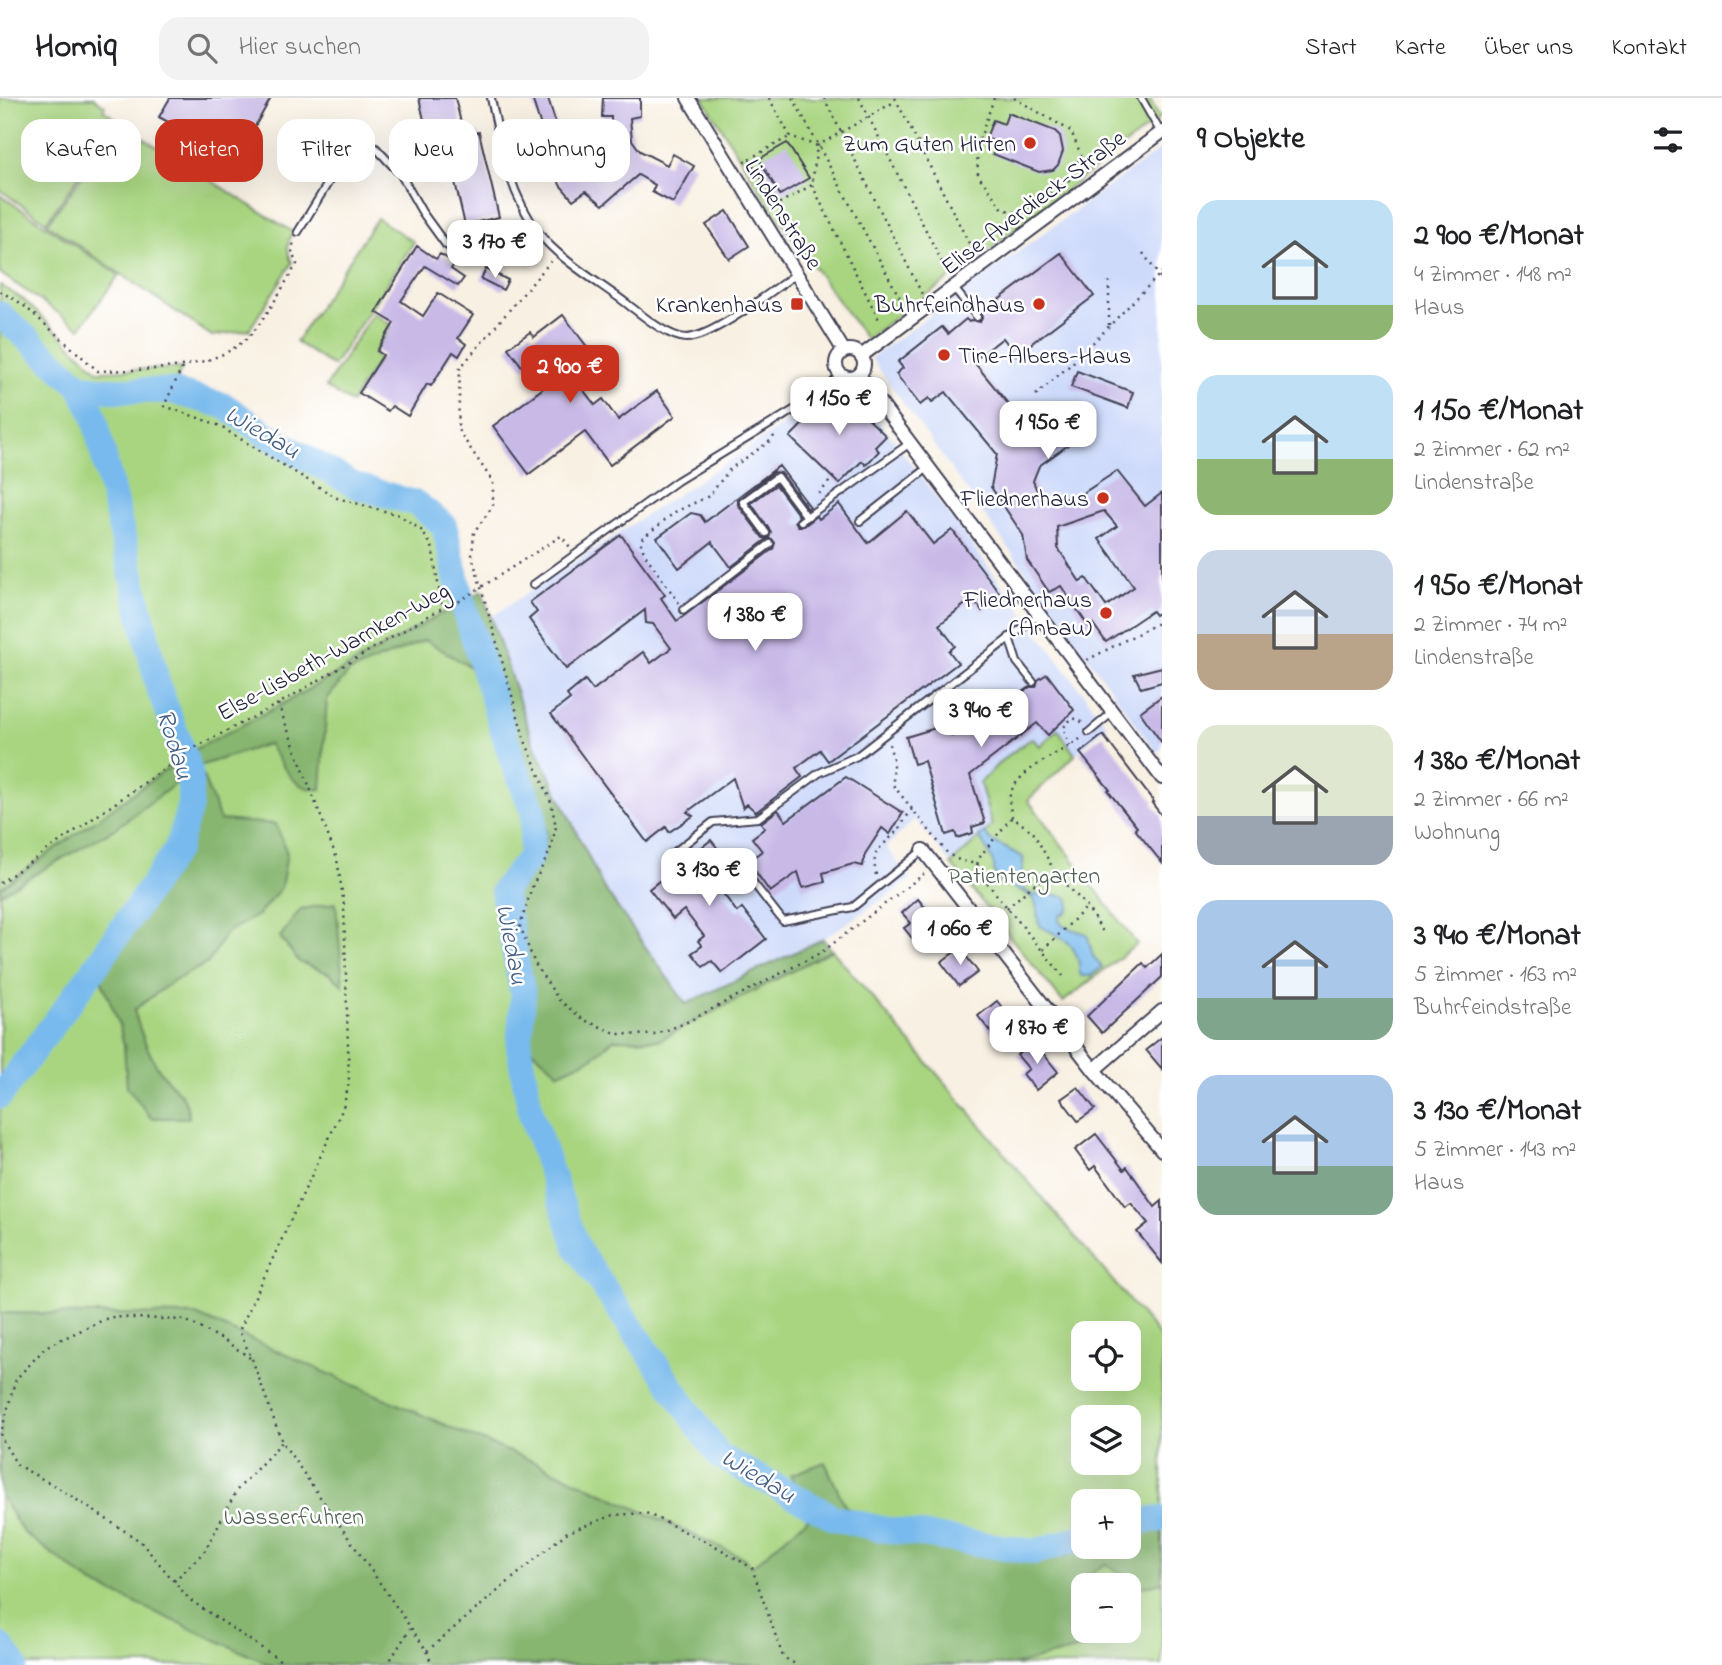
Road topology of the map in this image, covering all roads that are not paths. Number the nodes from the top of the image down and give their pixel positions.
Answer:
1 (491, 98) edge
2 (688, 98) edge
3 (1141, 98) edge
4 (1161, 132) edge
5 (298, 232) road end
6 (539, 234) junction
7 (796, 274) junction
8 (954, 288) junction
9 (977, 317) dead end
10 (844, 351) junction
11 (861, 356) junction
12 (840, 375) junction
13 (859, 375) junction
14 (911, 443) junction
15 (929, 467) junction
16 (860, 521) dead end
17 (766, 533) dead end
18 (770, 544) dead end
19 (533, 585) dead end
20 (684, 610) road end
21 (1039, 615) junction
22 (1009, 638) junction
23 (1033, 682) dead end
24 (1113, 712) junction
25 (1089, 732) road end
26 (1162, 778) edge
27 (923, 850) joint
28 (671, 855) dead end
29 (737, 862) dead end
30 (1162, 1011) edge
31 (1094, 1070) junction
32 (1162, 1150) edge

1 - 6 lane
2 - 7 street, Lindenstraße
3 - 4 lane
4 - 8 street, Elise-Averdieck-Straße
5 - 6 lane
6 - 7 lane
7 - 10 street, Lindenstraße
8 - 9 lane
8 - 11 street, Elise-Averdieck-Straße
10 - 11 street
10 - 12 street
11 - 13 street
12 - 13 street
12 - 19 lane
13 - 14 street
14 - 15 street
14 - 17 lane
15 - 16 lane
15 - 21 street
18 - 20 lane
21 - 22 lane
21 - 24 street
22 - 23 lane
22 - 28 lane
24 - 25 lane
24 - 26 street
27 - 29 lane
27 - 31 street
30 - 31 street
31 - 32 street

